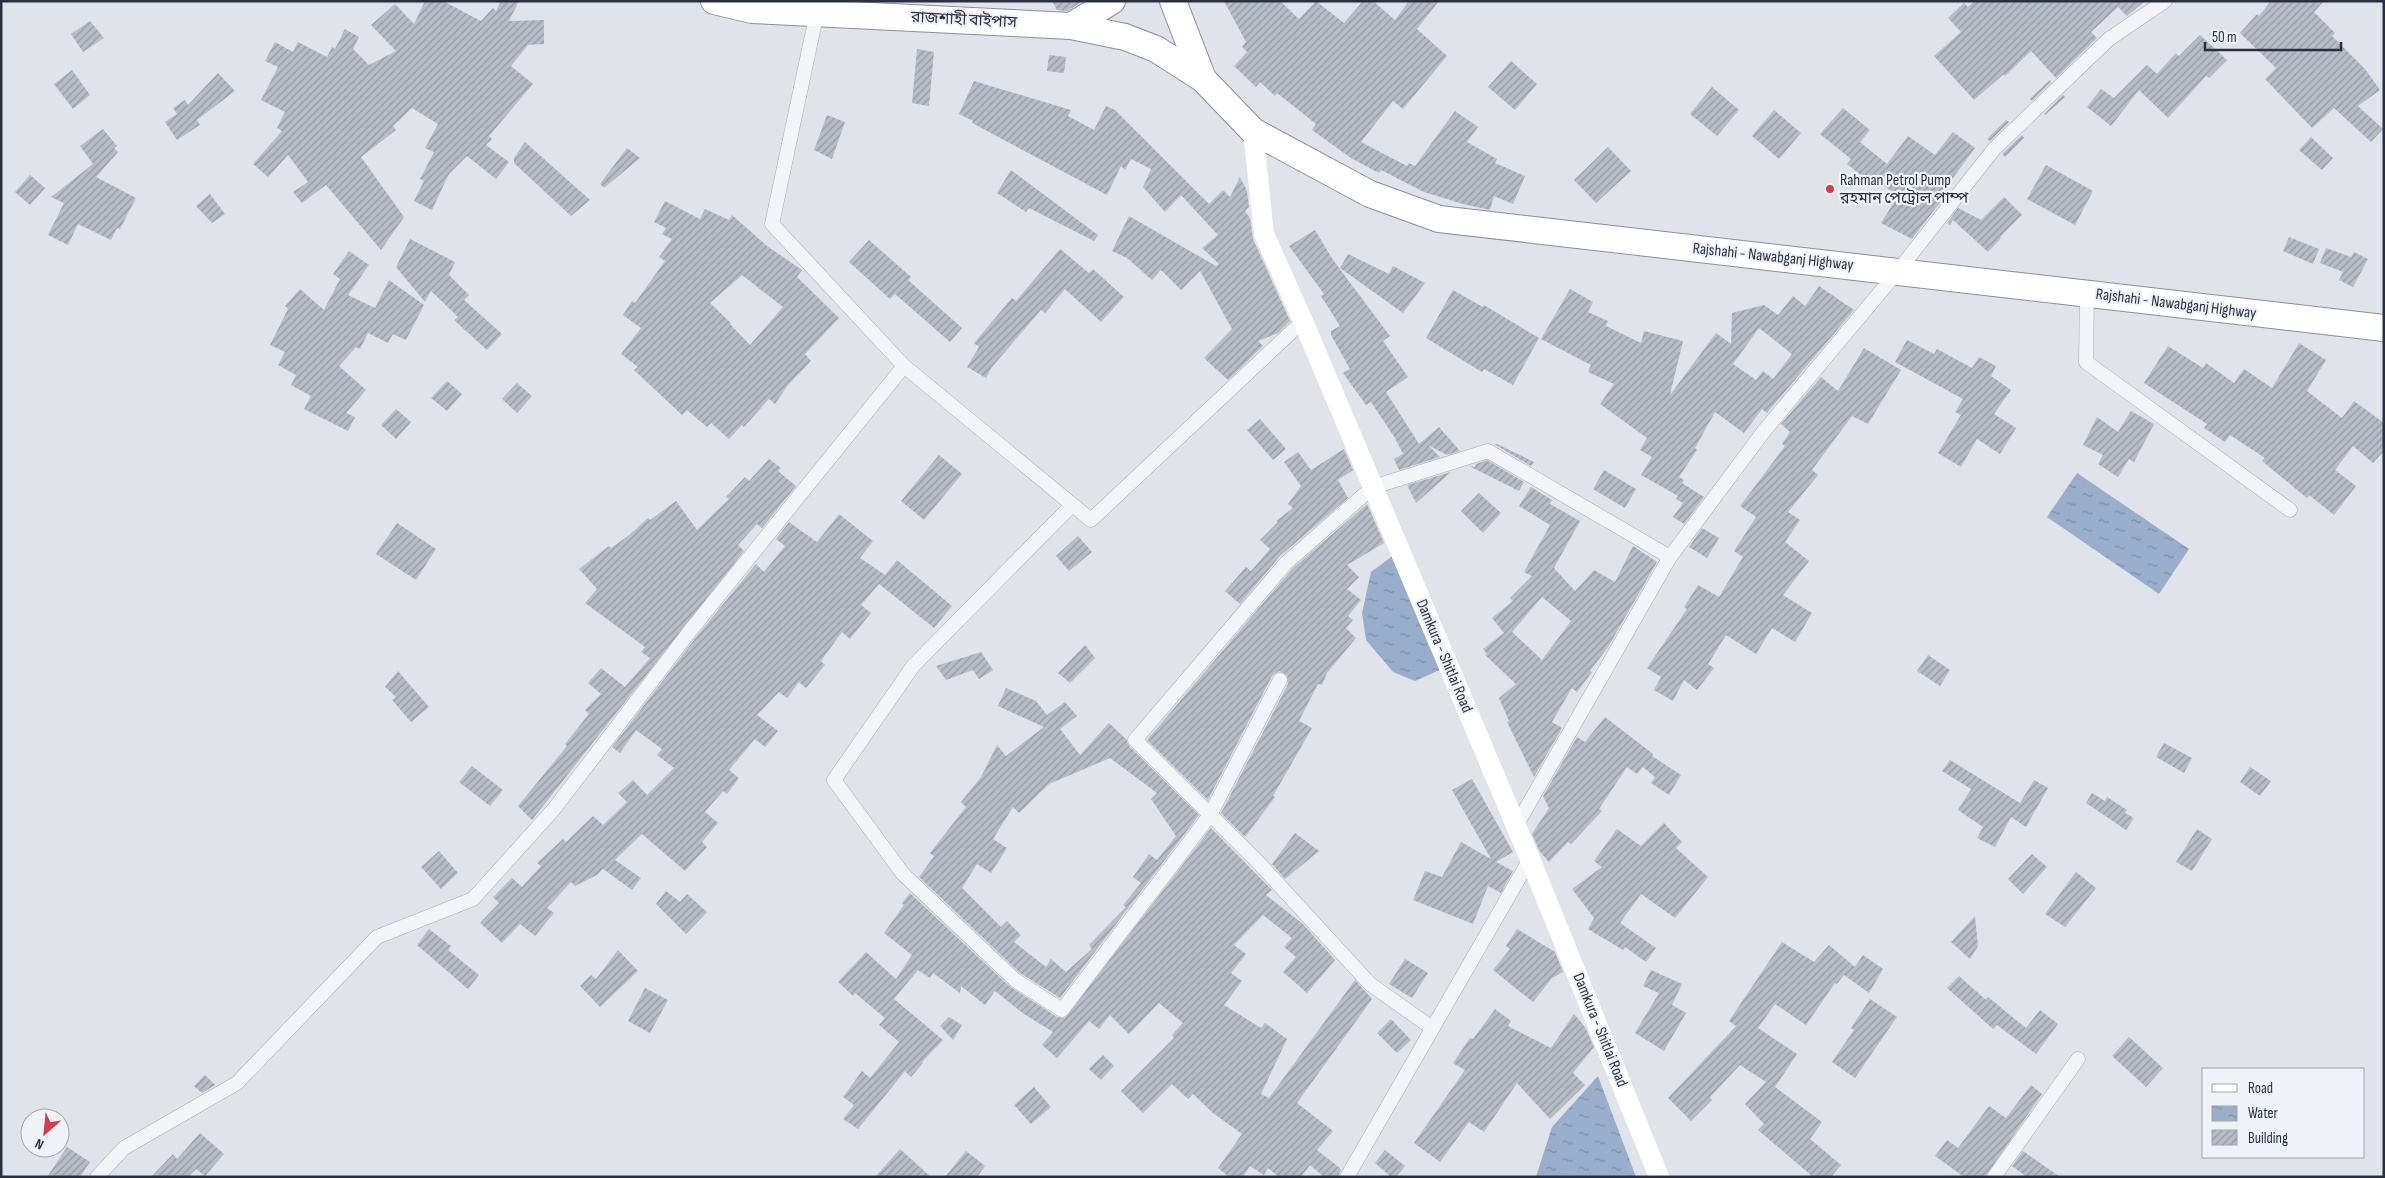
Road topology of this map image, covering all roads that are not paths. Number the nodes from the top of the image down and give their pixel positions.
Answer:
1 (714, 1) edge
2 (883, 1) edge
3 (1112, 1) edge
4 (1172, 1) edge
5 (2164, 1) edge
6 (752, 6) edge
7 (817, 12) junction
8 (923, 18) junction
9 (1071, 26) junction
10 (1203, 79) junction
11 (1253, 131) junction
12 (1898, 271) junction
13 (2087, 293) junction
14 (1303, 321) junction
15 (2384, 328) edge
16 (904, 366) junction
17 (1373, 487) junction
18 (1072, 505) junction
19 (2290, 510) dead end
20 (1670, 557) junction
21 (1280, 680) dead end
22 (1210, 815) junction
23 (1516, 826) junction
24 (1530, 859) junction
25 (1432, 1028) junction
26 (2078, 1059) dead end
27 (97, 1177) edge
28 (1347, 1177) edge
29 (1659, 1177) edge
30 (1994, 1177) edge

1 - 6 highway, রাজশাহী বাইপাস
2 - 8 highway
3 - 9 highway
4 - 10 highway
5 - 12 street
6 - 7 highway, রাজশাহী বাইপাস
7 - 8 highway, রাজশাহী বাইপাস
7 - 16 street
8 - 9 highway, রাজশাহী বাইপাস
9 - 10 highway, রাজশাহী বাইপাস
10 - 11 highway, Rajshahi - Nawabganj Highway
11 - 12 highway, Rajshahi - Nawabganj Highway
11 - 14 street, Damkura - Shitlai Road
12 - 13 highway, Rajshahi - Nawabganj Highway
12 - 20 street
13 - 15 highway, Rajshahi - Nawabganj Highway
13 - 19 street
14 - 17 street, Damkura - Shitlai Road
14 - 18 street
16 - 18 street
16 - 27 street
17 - 20 street
17 - 22 street
17 - 23 street, Damkura - Shitlai Road
18 - 22 street
20 - 23 street
21 - 22 street
22 - 25 street
23 - 24 street, Damkura - Shitlai Road
24 - 25 street
24 - 29 street, Damkura - Shitlai Road
25 - 28 street
26 - 30 street

